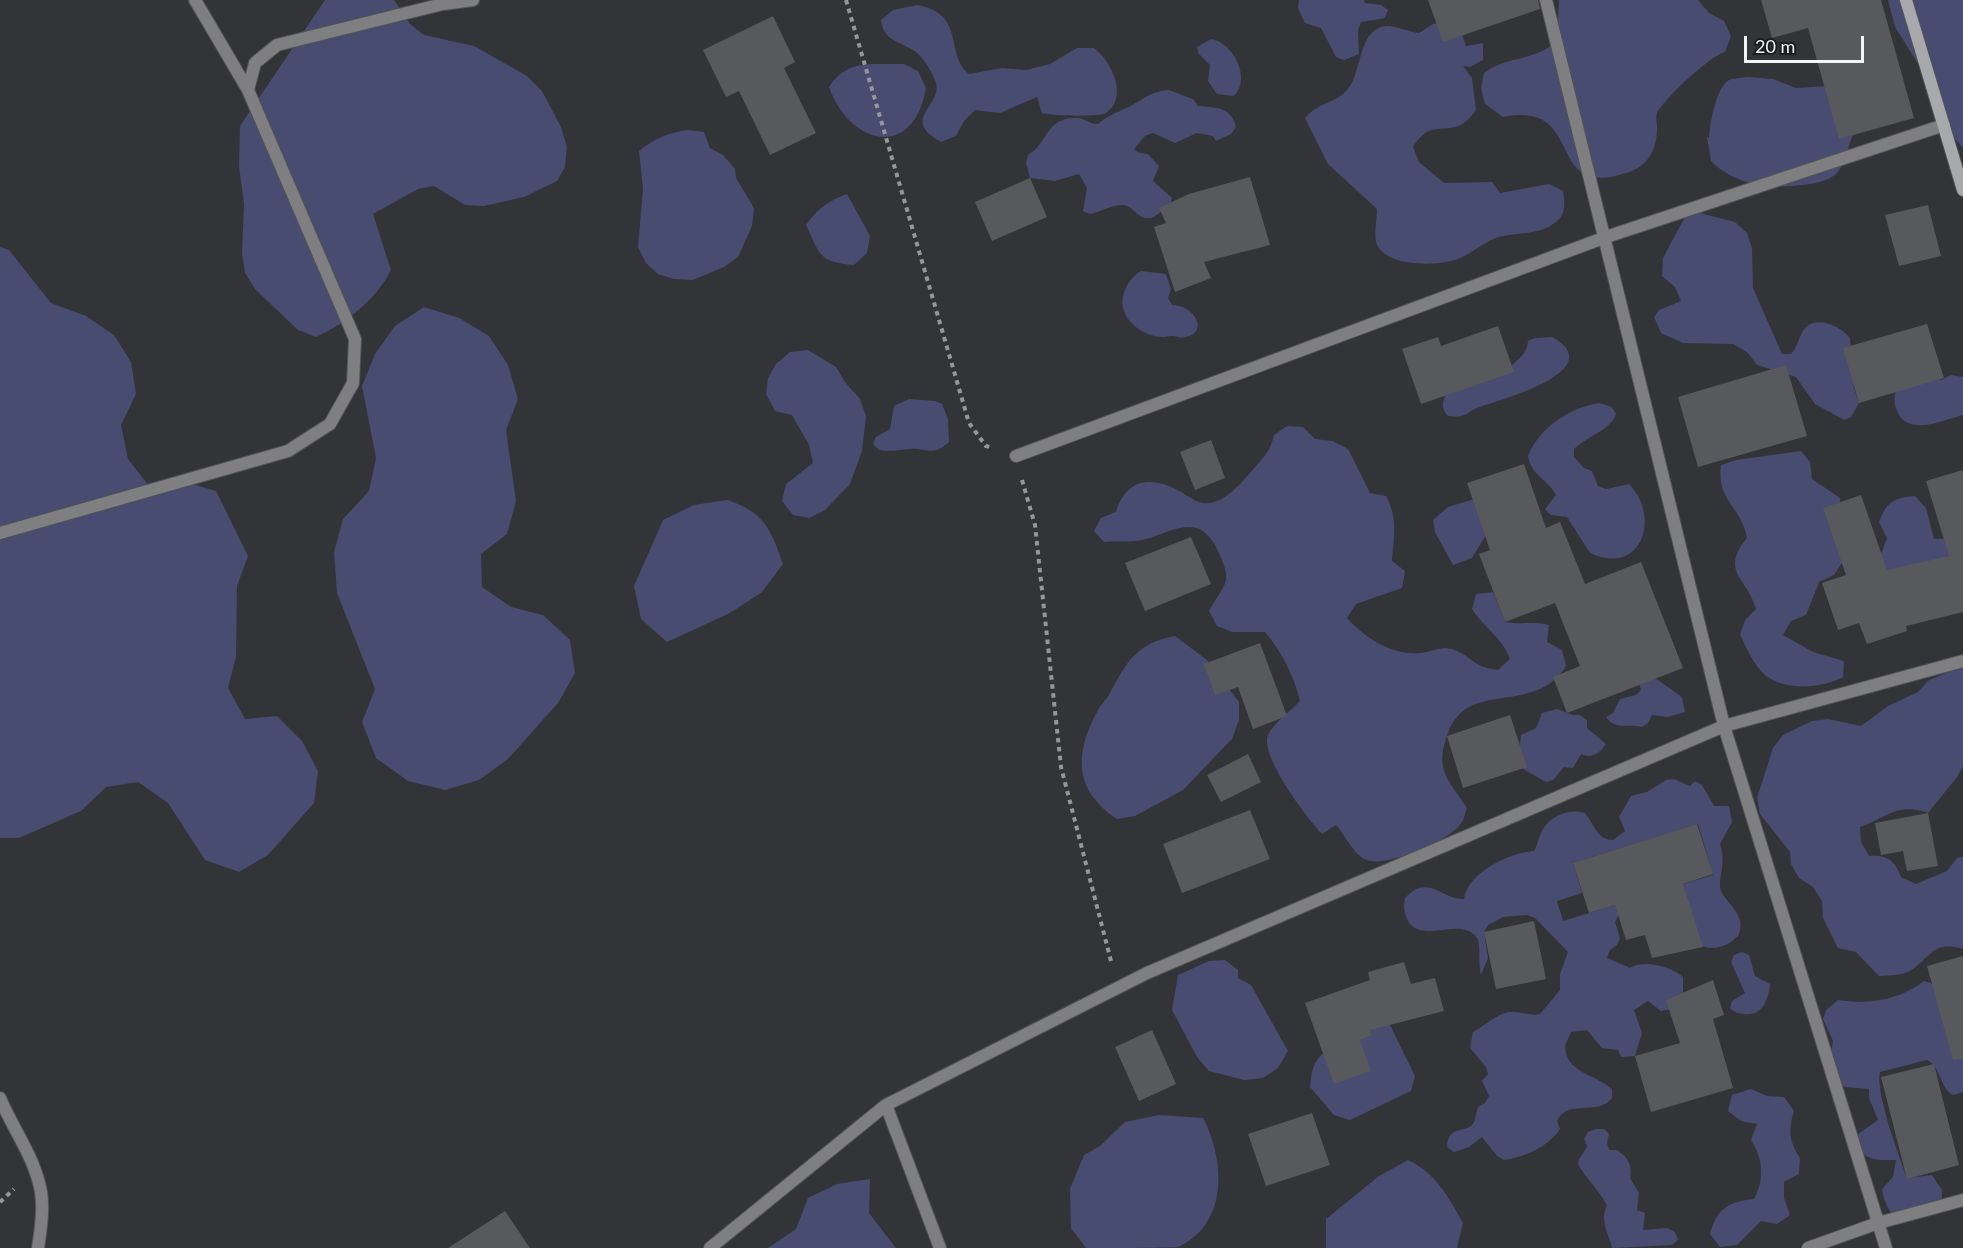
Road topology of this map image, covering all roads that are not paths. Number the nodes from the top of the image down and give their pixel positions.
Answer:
1 (195, 0) edge
2 (473, 0) edge
3 (1546, 0) edge
4 (1906, 0) edge
5 (248, 90) junction
6 (1944, 125) junction
7 (1963, 190) edge
8 (1606, 237) junction
9 (1016, 456) road end
10 (0, 533) edge
11 (1963, 661) edge
12 (1724, 726) junction
13 (0, 1098) edge
14 (886, 1105) junction
15 (1963, 1200) edge
16 (1878, 1223) junction
17 (38, 1248) edge
18 (710, 1248) edge
19 (940, 1248) edge
20 (1808, 1248) edge
21 (1886, 1248) edge

1 - 5 street
2 - 5 street
3 - 8 street
4 - 6 main road
5 - 10 street
6 - 7 main road
6 - 8 street
8 - 9 street
8 - 12 street
11 - 12 street
12 - 14 street
12 - 16 street
13 - 17 street
14 - 18 street
14 - 19 street
15 - 16 street
16 - 20 street
16 - 21 street

